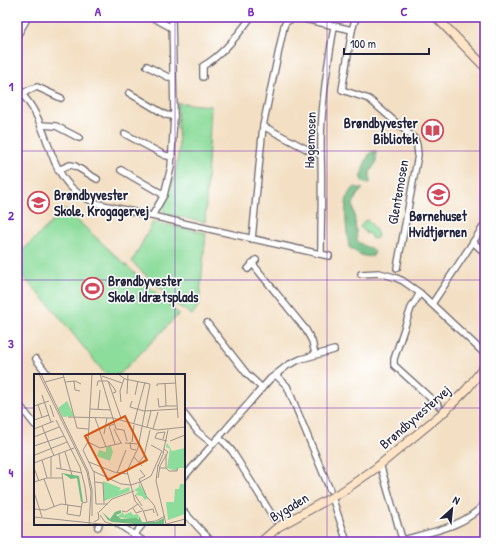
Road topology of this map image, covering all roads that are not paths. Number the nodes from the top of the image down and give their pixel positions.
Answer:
1 (28, 17) edge
2 (152, 17) edge
3 (172, 17) edge
4 (251, 17) edge
5 (356, 17) edge
6 (436, 17) edge
7 (334, 27) junction
8 (172, 28) junction
9 (352, 30) junction
10 (17, 36) edge
11 (147, 66) dead end
12 (485, 67) edge
13 (173, 77) junction
14 (203, 77) dead end
15 (17, 90) edge
16 (129, 93) dead end
17 (22, 94) junction
18 (61, 98) dead end
19 (174, 116) junction
20 (41, 125) junction
21 (263, 126) junction
22 (125, 134) dead end
23 (79, 138) dead end
24 (321, 154) junction
25 (172, 157) junction
26 (58, 170) junction
27 (121, 170) dead end
28 (97, 179) dead end
29 (164, 195) junction
30 (152, 216) junction
31 (485, 224) edge
32 (252, 239) junction
33 (473, 242) junction
34 (485, 253) edge
35 (321, 254) junction
36 (329, 256) dead end
37 (397, 268) dead end
38 (248, 269) dead end
39 (361, 274) dead end
40 (420, 293) junction
41 (432, 304) junction
42 (207, 323) dead end
43 (334, 350) dead end
44 (315, 354) junction
45 (485, 354) edge
46 (36, 359) dead end
47 (485, 366) edge
48 (47, 374) edge
49 (276, 375) junction
50 (262, 388) junction
51 (17, 402) edge
52 (439, 406) dead end
53 (185, 415) edge
54 (34, 424) edge
55 (219, 438) junction
56 (213, 444) junction
57 (378, 466) junction
58 (185, 476) edge
59 (331, 494) junction
60 (485, 503) edge
61 (185, 513) edge
62 (275, 520) dead end
63 (119, 525) edge
64 (142, 525) edge
65 (134, 535) junction
66 (402, 541) edge
67 (145, 542) edge
68 (212, 542) edge
69 (261, 542) edge
70 (347, 542) edge

1 - 10 street
2 - 8 street
3 - 8 street
4 - 14 street
5 - 9 street, Glentemosen
6 - 12 street
7 - 9 street
7 - 21 street
7 - 24 street, Høgemosen
8 - 13 street
9 - 37 street, Glentemosen
11 - 13 street
13 - 19 street
15 - 17 street
16 - 19 street
17 - 18 street
17 - 20 street
19 - 25 street
20 - 23 street
20 - 26 street
21 - 24 street
21 - 32 street
22 - 25 street
24 - 35 street, Høgemosen
25 - 29 street
26 - 28 street
26 - 30 street
27 - 29 street
29 - 30 street
30 - 32 street
31 - 33 street
32 - 35 street
33 - 34 street
33 - 41 street
35 - 36 street
38 - 44 street
39 - 40 street
40 - 41 street
40 - 52 street
41 - 45 street
42 - 50 street
43 - 44 street
44 - 49 street
46 - 48 street
47 - 57 street, Brøndbyvestervej
49 - 50 street
49 - 59 street
50 - 55 street
51 - 54 street
53 - 56 street
55 - 56 street
55 - 62 street
56 - 58 street
57 - 59 street, Bygaden
57 - 66 street
59 - 69 street, Bygaden
59 - 70 street
60 - 66 street
61 - 68 street
63 - 65 street
64 - 65 street
65 - 67 street

